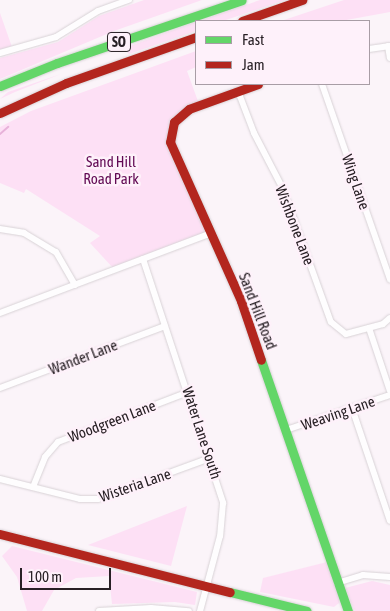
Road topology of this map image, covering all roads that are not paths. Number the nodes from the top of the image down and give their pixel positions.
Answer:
1 (129, 0) edge
2 (242, 0) edge
3 (302, 0) edge
4 (245, 20) edge
5 (195, 38) edge
6 (389, 46) edge
7 (370, 49) edge
8 (0, 53) edge
9 (390, 58) edge
10 (255, 85) edge
11 (322, 85) edge
12 (0, 86) edge
13 (238, 91) junction
14 (29, 98) junction
15 (0, 113) edge
16 (0, 118) edge
17 (0, 229) edge
18 (209, 234) junction
19 (143, 259) junction
20 (390, 279) edge
21 (75, 285) junction
22 (0, 313) edge
23 (390, 318) edge
24 (165, 326) junction
25 (369, 328) junction
26 (0, 388) edge
27 (390, 391) edge
28 (188, 392) junction
29 (390, 395) edge
30 (352, 408) junction
31 (286, 430) junction
32 (210, 458) junction
33 (0, 479) edge
34 (33, 487) junction
35 (390, 520) edge
36 (0, 534) edge
37 (390, 577) edge
38 (337, 582) junction
39 (207, 586) junction
40 (100, 611) edge
41 (189, 611) edge
42 (200, 611) edge
43 (307, 611) edge
44 (348, 611) edge

1 - 8 street
2 - 12 main road, SO
3 - 4 main road
5 - 14 main road, SO
6 - 7 street
6 - 9 street
10 - 13 main road, Sand Hill Road
11 - 20 street, Wing Lane
13 - 18 main road, Sand Hill Road
13 - 25 street, Wishbone Lane
14 - 15 main road, SO
14 - 16 main road
17 - 21 street
18 - 19 street
18 - 31 main road, Sand Hill Road
19 - 21 street
19 - 24 street, Water Lane South
21 - 22 street
23 - 25 street
24 - 26 street, Wander Lane
24 - 28 street, Water Lane South
25 - 27 street
28 - 32 street, Water Lane South
28 - 34 street, Woodgreen Lane
29 - 30 street, Weaving Lane
30 - 31 street, Weaving Lane
30 - 35 street
31 - 38 main road, Sand Hill Road
32 - 34 street, Wisteria Lane
32 - 39 street, Water Lane South
33 - 34 street, Wisteria Lane
36 - 39 main road
37 - 38 street
38 - 44 main road, Sand Hill Road
39 - 42 street, Water Lane South
39 - 43 main road
40 - 41 street

